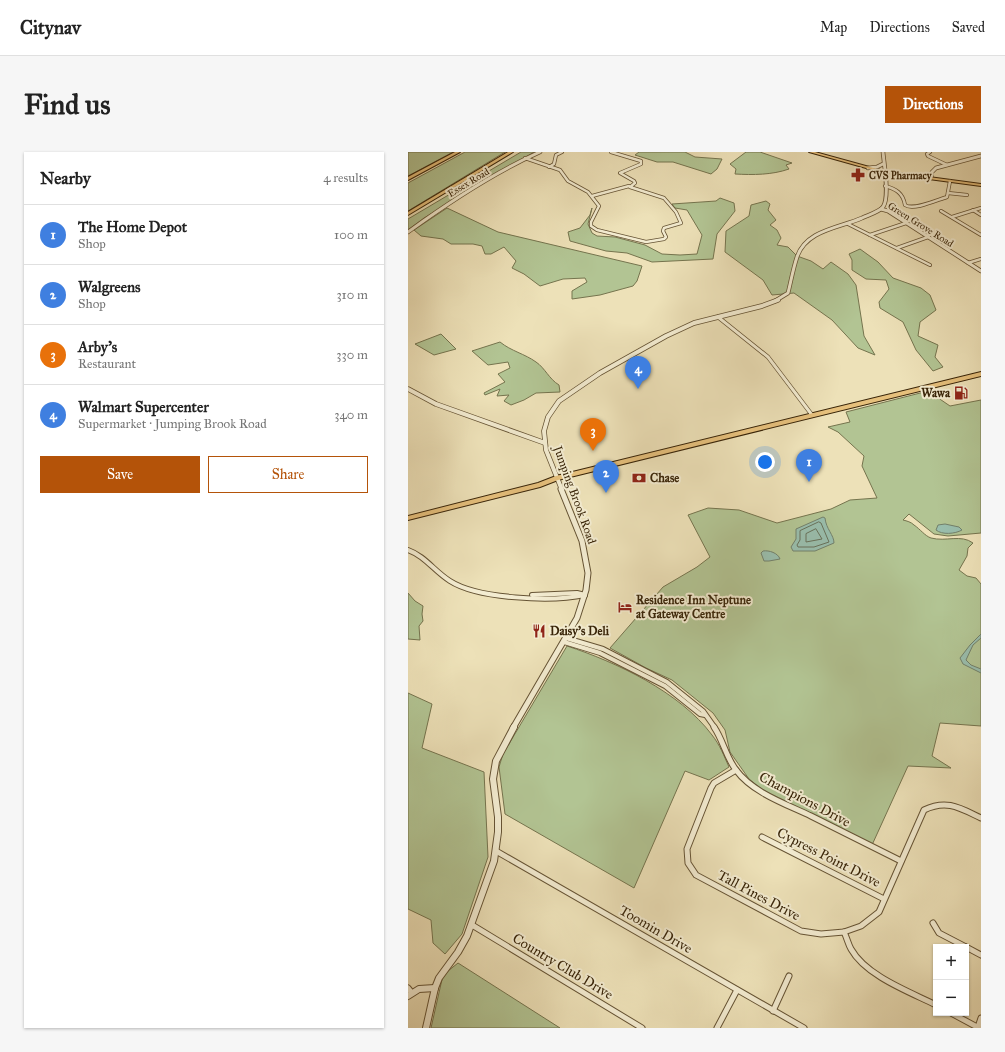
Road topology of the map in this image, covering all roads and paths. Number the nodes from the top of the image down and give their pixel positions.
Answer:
1 (458, 152) edge
2 (511, 152) edge
3 (540, 152) edge
4 (562, 152) edge
5 (612, 152) edge
6 (811, 152) edge
7 (883, 152) edge
8 (930, 152) edge
9 (981, 156) edge
10 (524, 159) junction
11 (883, 164) junction
12 (947, 165) junction
13 (548, 167) junction
14 (868, 168) junction
15 (884, 172) junction
16 (896, 174) junction
17 (885, 177) junction
18 (931, 178) junction
19 (408, 179) edge
20 (950, 181) junction
21 (981, 185) edge
22 (629, 186) junction
23 (885, 186) junction
24 (948, 193) junction
25 (967, 195) dead end
26 (592, 196) junction
27 (981, 208) edge
28 (881, 209) junction
29 (973, 210) junction
30 (941, 211) dead end
31 (408, 214) edge
32 (981, 215) edge
33 (952, 217) junction
34 (906, 223) junction
35 (848, 224) junction
36 (408, 232) edge
37 (870, 235) junction
38 (981, 235) edge
39 (928, 237) junction
40 (896, 248) junction
41 (981, 259) edge
42 (968, 263) junction
43 (930, 265) dead end
44 (981, 271) edge
45 (718, 317) junction
46 (981, 374) edge
47 (408, 389) edge
48 (812, 415) junction
49 (545, 443) junction
50 (556, 478) junction
51 (408, 513) edge
52 (408, 518) edge
53 (408, 550) edge
54 (585, 595) junction
55 (565, 640) junction
56 (736, 770) junction
57 (981, 818) edge
58 (762, 837) dead end
59 (496, 852) junction
60 (901, 861) junction
61 (884, 899) junction
62 (933, 923) dead end
63 (472, 925) junction
64 (844, 932) junction
65 (960, 944) edge
66 (969, 949) edge
67 (981, 955) edge
68 (789, 976) dead end
69 (435, 988) junction
70 (737, 990) junction
71 (409, 992) edge
72 (933, 1003) edge
73 (773, 1011) junction
74 (957, 1016) edge
75 (981, 1018) edge
76 (426, 1028) edge
77 (642, 1028) edge
78 (717, 1028) edge
79 (804, 1028) edge
80 (979, 1028) edge

1 - 19 highway
2 - 31 highway
3 - 10 street, Essex Road
4 - 13 street
5 - 22 street
6 - 14 main road
7 - 11 street, Green Grove Road
8 - 12 street
9 - 12 street
10 - 13 street
10 - 36 street, Essex Road
11 - 14 street
11 - 15 street, Green Grove Road
12 - 18 street
13 - 26 street
14 - 15 main road
15 - 16 main road
15 - 17 street, Green Grove Road
16 - 17 street
16 - 18 main road
17 - 23 street, Green Grove Road
18 - 20 main road
20 - 21 main road
20 - 24 street
22 - 26 street
22 - 26 street
23 - 24 street
23 - 28 street, Green Grove Road
24 - 25 street
27 - 29 street
28 - 34 street, Green Grove Road
28 - 35 street, Jumping Brook Road
29 - 32 street
29 - 33 street
30 - 33 street
33 - 38 street
34 - 37 street
34 - 39 street, Green Grove Road
35 - 37 street
35 - 45 street, Jumping Brook Road
37 - 40 street
39 - 40 street
39 - 42 street, Green Grove Road
40 - 43 street
41 - 42 street
42 - 44 street, Green Grove Road
45 - 48 street
45 - 49 street, Jumping Brook Road
46 - 48 highway
47 - 49 street
48 - 50 highway
49 - 50 street, Jumping Brook Road
50 - 51 highway
50 - 52 highway
50 - 54 street, Jumping Brook Road
53 - 54 street
54 - 55 street, Jumping Brook Road
55 - 56 street, Champions Drive
55 - 59 street, Jumping Brook Road
56 - 60 street, Champions Drive
56 - 64 street, Tall Pines Drive
57 - 60 street, Tall Pines Drive
58 - 61 street, Cypress Point Drive
59 - 63 street, Jumping Brook Road
59 - 70 street, Toomin Drive
60 - 61 street, Tall Pines Drive
61 - 64 street, Tall Pines Drive
62 - 65 street
63 - 69 street, Jumping Brook Road
63 - 77 street, Country Club Drive
64 - 72 street
66 - 67 street
68 - 73 street
69 - 71 street
69 - 76 street, Jumping Brook Road
70 - 73 street, Toomin Drive
70 - 78 street
73 - 79 street, Toomin Drive
74 - 80 street
75 - 80 street

